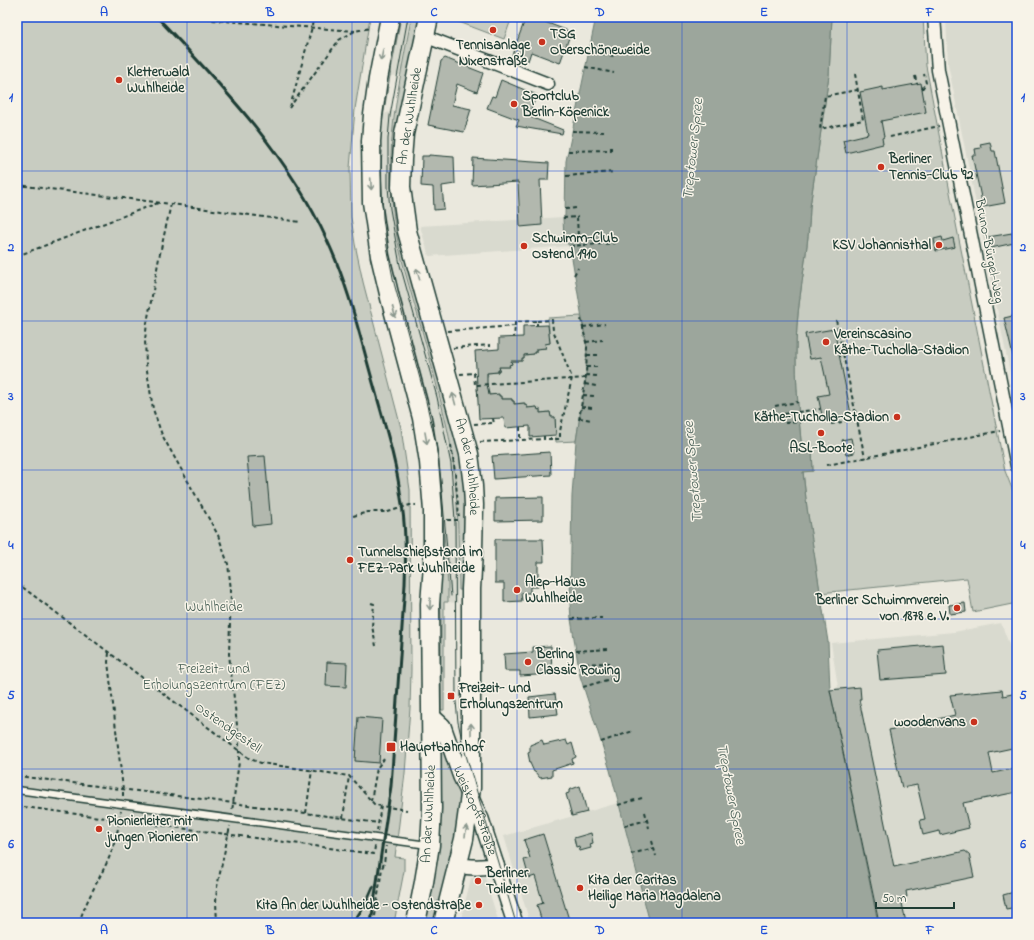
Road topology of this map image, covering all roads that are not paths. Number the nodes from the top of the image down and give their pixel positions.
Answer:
1 (390, 17) edge
2 (429, 17) edge
3 (934, 17) edge
4 (424, 37) junction
5 (548, 84) dead end
6 (1017, 466) edge
7 (431, 715) junction
8 (17, 790) edge
9 (470, 796) junction
10 (430, 845) junction
11 (458, 865) junction
12 (496, 865) junction
13 (416, 923) edge
14 (443, 923) edge
15 (515, 923) edge

1 -> 7 main road, An der Wuhlheide
2 - 4 main road, An der Wuhlheide
3 - 6 street, Bruno-Bürgel-Weg
4 - 5 street
9 -> 4 main road, An der Wuhlheide
7 - 9 street, Weiskopffstraße
7 - 10 main road, An der Wuhlheide
8 - 10 lane
11 -> 9 main road, An der Wuhlheide
9 - 12 street, Weiskopffstraße
10 - 13 main road, An der Wuhlheide
11 - 12 street, Weiskopffstraße
11 - 14 main road, An der Wuhlheide
12 - 15 street, Weiskopffstraße

